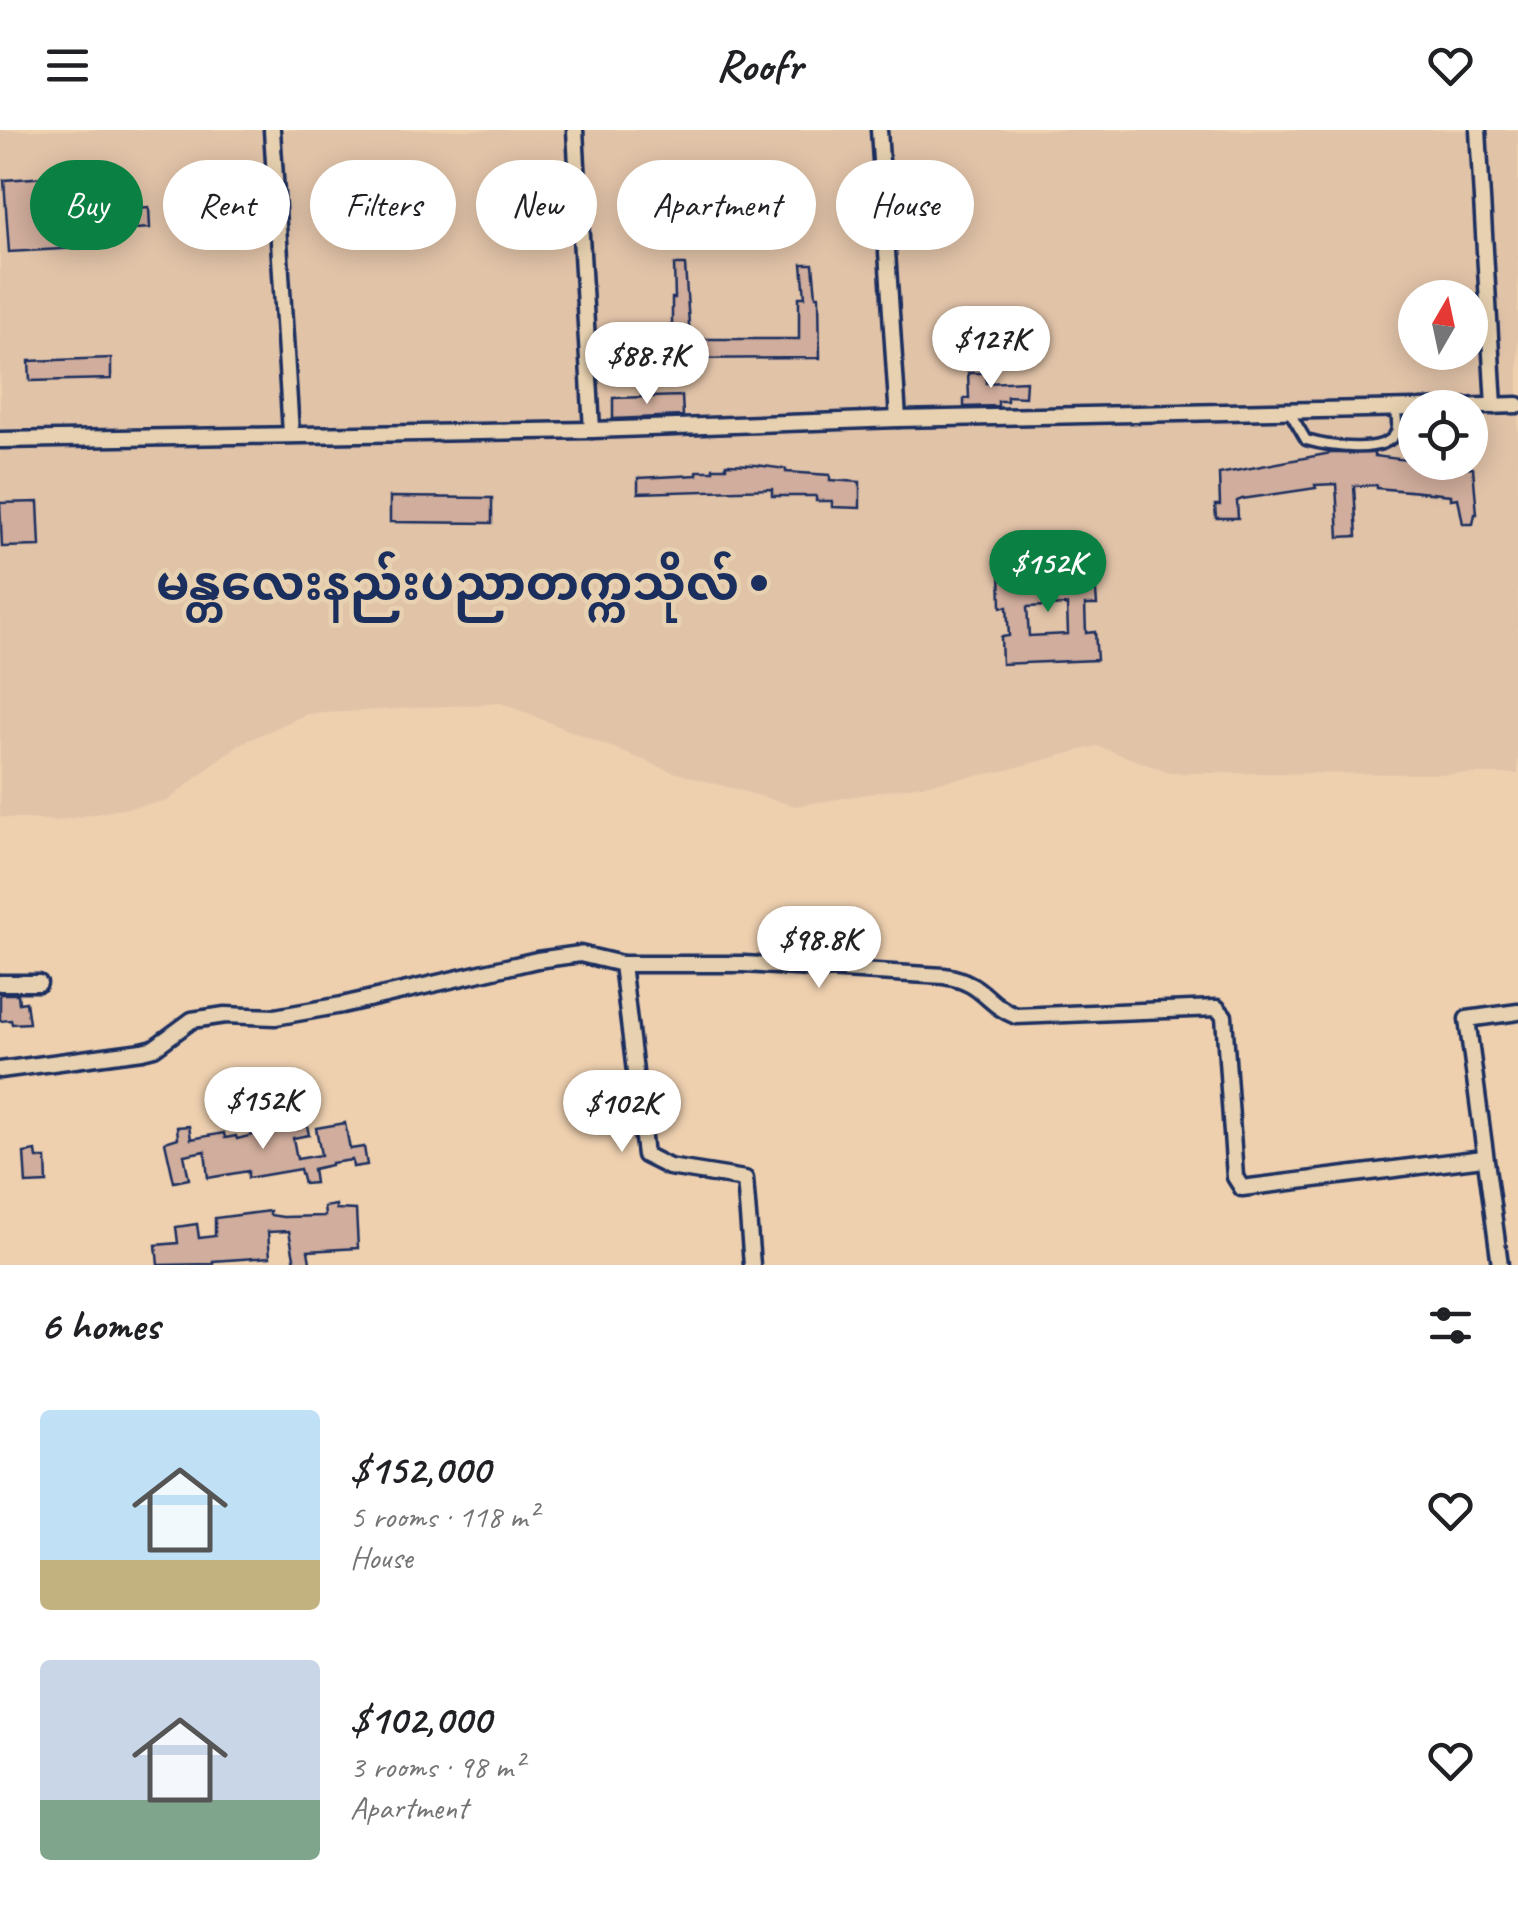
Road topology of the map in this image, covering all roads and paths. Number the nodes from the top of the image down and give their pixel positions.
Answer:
1 (272, 130) edge
2 (575, 130) edge
3 (879, 130) edge
4 (1478, 130) edge
5 (1518, 405) edge
6 (1488, 406) edge
7 (1494, 406) junction
8 (1395, 408) joint
9 (1289, 411) junction
10 (898, 419) junction
11 (592, 430) junction
12 (290, 433) junction
13 (0, 440) edge
14 (622, 964) junction
15 (0, 983) edge
16 (39, 983) dead end
17 (1518, 1012) edge
18 (0, 1070) edge
19 (1483, 1158) junction
20 (752, 1265) edge
21 (1500, 1265) edge

1 - 12 street
2 - 11 street
3 - 10 street
4 - 7 street
5 - 7 street
6 - 7 street
8 - 9 street
8 - 9 lane
9 - 10 street
10 - 11 street
11 - 12 street
12 - 13 street
14 - 18 street
14 - 19 street
14 - 20 street
15 - 16 street
17 - 19 street
19 - 21 street

